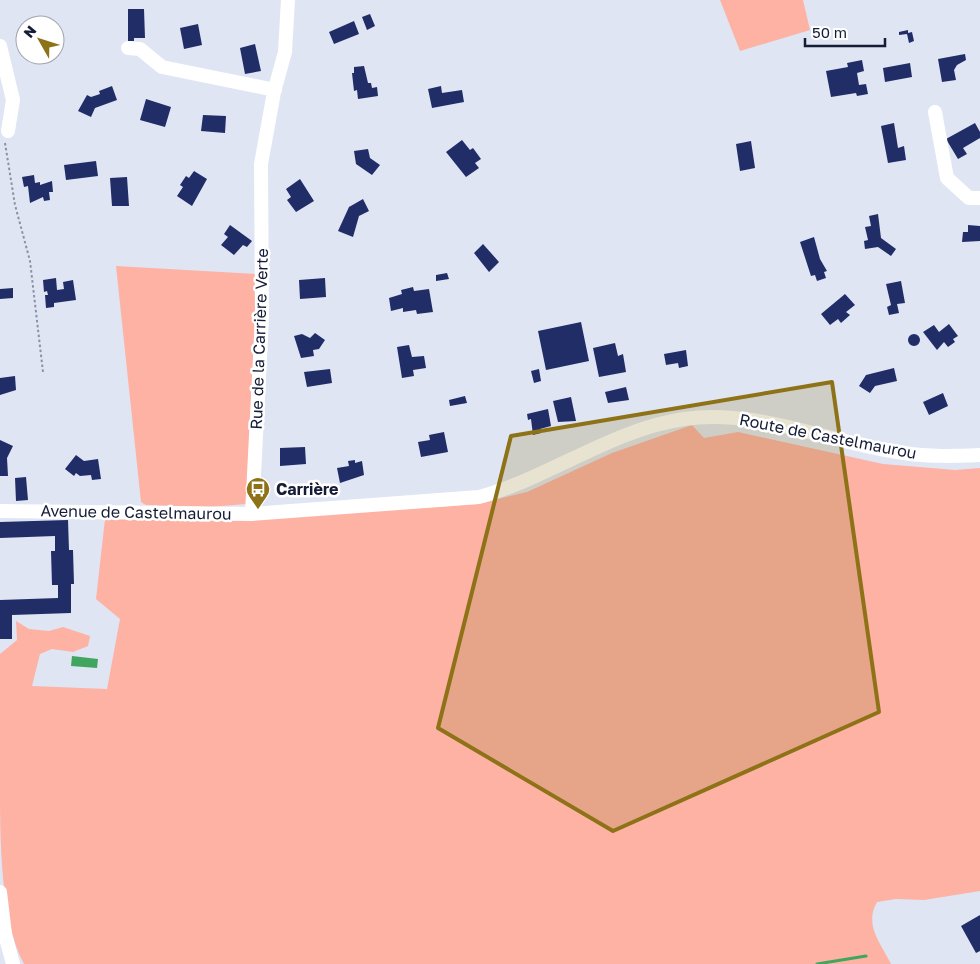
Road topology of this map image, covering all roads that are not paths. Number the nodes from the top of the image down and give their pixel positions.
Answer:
1 (288, 0) edge
2 (0, 46) edge
3 (128, 48) dead end
4 (275, 90) junction
5 (935, 112) dead end
6 (8, 131) road end
7 (980, 198) edge
8 (980, 455) edge
9 (510, 489) joint
10 (0, 511) edge
11 (252, 514) junction
12 (0, 892) edge
13 (13, 964) edge

1 - 4 street, Rue de la Carrière Verte
2 - 6 street
3 - 4 street
4 - 11 street, Rue de la Carrière Verte
5 - 7 street
8 - 9 street, Route de Castelmaurou
9 - 11 street, Avenue de Castelmaurou
10 - 11 street, Avenue de Castelmaurou
12 - 13 street

